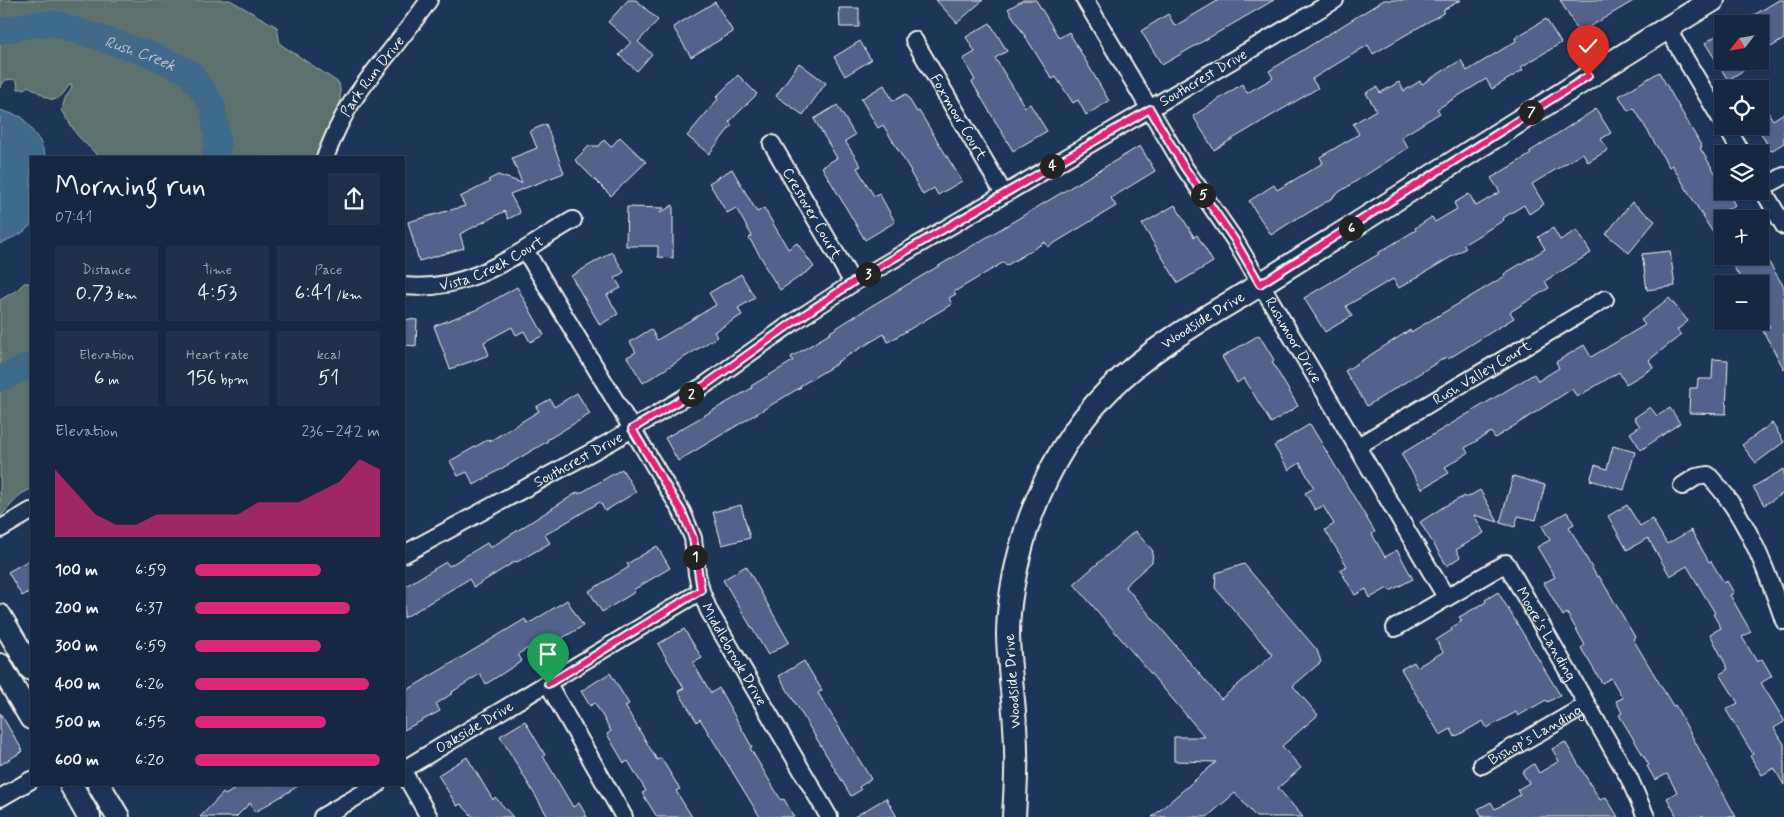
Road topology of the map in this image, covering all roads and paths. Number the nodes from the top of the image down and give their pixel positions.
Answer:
1 (430, 0) edge
2 (1085, 0) edge
3 (1335, 0) edge
4 (1712, 0) edge
5 (1667, 28) junction
6 (914, 40) dead end
7 (1714, 107) edge
8 (1150, 109) junction
9 (772, 144) dead end
10 (325, 156) edge
11 (1784, 176) edge
12 (1769, 183) edge
13 (1004, 194) junction
14 (1769, 200) edge
15 (573, 220) dead end
16 (1784, 226) edge
17 (525, 250) junction
18 (853, 282) junction
19 (1260, 284) junction
20 (405, 286) edge
21 (1605, 299) dead end
22 (632, 429) junction
23 (1358, 446) junction
24 (1682, 486) dead end
25 (30, 513) edge
26 (0, 529) edge
27 (405, 553) edge
28 (701, 590) junction
29 (1446, 597) junction
30 (0, 616) edge
31 (1784, 621) edge
32 (1395, 628) dead end
33 (0, 665) edge
34 (30, 667) edge
35 (548, 684) junction
36 (1587, 705) junction
37 (30, 716) edge
38 (1482, 765) dead end
39 (405, 768) edge
40 (405, 775) edge
41 (30, 781) edge
42 (72, 786) edge
43 (100, 786) edge
44 (375, 786) edge
45 (0, 798) edge
46 (90, 817) edge
47 (118, 817) edge
48 (322, 817) edge
49 (429, 817) edge
50 (624, 817) edge
51 (829, 817) edge
52 (1014, 817) edge
53 (1646, 817) edge

1 - 10 street, Park Run Drive
2 - 8 street, Rushmoor Drive
3 - 8 street, Southcrest Drive
4 - 5 street, Woodside Drive
5 - 7 street
5 - 19 street, Woodside Drive
6 - 13 street, Foxmoor Court
8 - 13 street, Southcrest Drive
8 - 19 street, Rushmoor Drive
9 - 18 street, Crestover Court
11 - 12 street
13 - 18 street, Southcrest Drive
14 - 16 street
15 - 17 street, Vista Creek Court
17 - 20 street, Vista Creek Court
17 - 22 street, Middlebrook Drive
18 - 22 street, Southcrest Drive
19 - 23 street, Rushmoor Drive
19 - 52 street, Woodside Drive
21 - 23 street, Rush Valley Court
22 - 27 street, Southcrest Drive
22 - 28 street, Middlebrook Drive
23 - 29 street, Rushmoor Drive
24 - 31 street
25 - 26 street
28 - 35 street, Oakside Drive
28 - 51 street, Middlebrook Drive
29 - 32 street, Moore's Landing
29 - 36 street, Moore's Landing
30 - 34 street
33 - 37 street
35 - 39 street, Oakside Drive
35 - 50 street
36 - 38 street, Bishop's Landing
36 - 53 street, Moore's Landing
40 - 49 street
41 - 45 street
42 - 46 street
43 - 47 street
44 - 48 street

